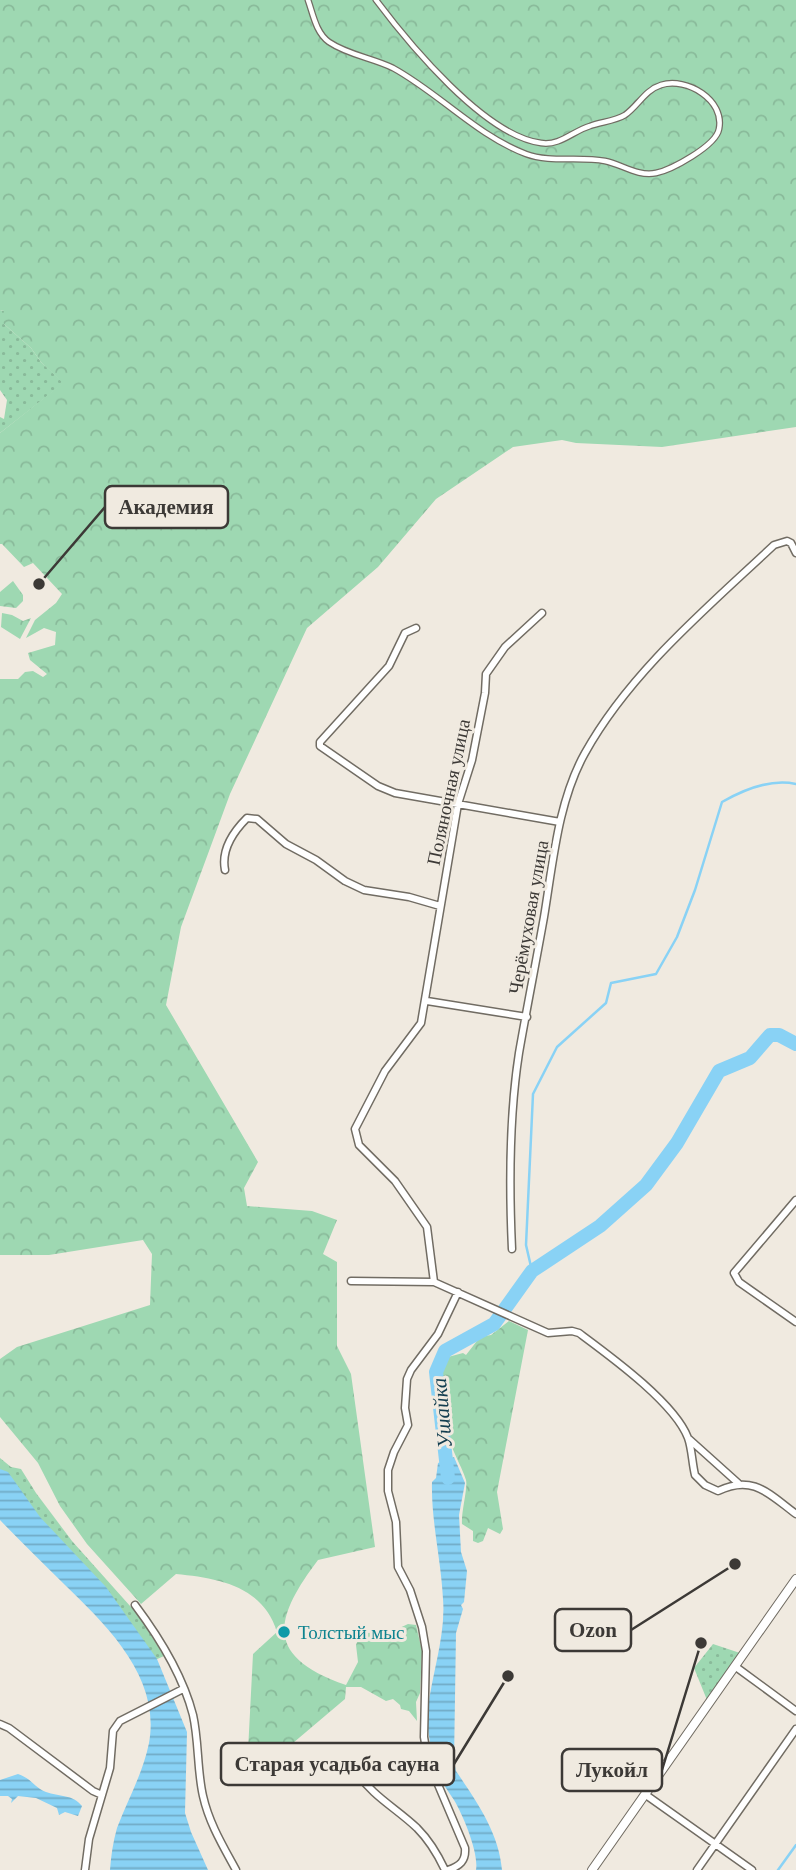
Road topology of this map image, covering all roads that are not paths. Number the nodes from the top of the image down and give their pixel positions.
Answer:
1 (308, 0) edge
2 (376, 0) edge
3 (796, 553) edge
4 (542, 613) dead end
5 (416, 628) dead end
6 (458, 804) junction
7 (560, 822) junction
8 (225, 870) dead end
9 (440, 906) junction
10 (427, 1000) junction
11 (527, 1017) junction
12 (796, 1200) edge
13 (512, 1249) dead end
14 (351, 1281) dead end
15 (434, 1282) junction
16 (458, 1292) junction
17 (796, 1322) edge
18 (689, 1439) junction
19 (738, 1483) junction
20 (796, 1514) edge
21 (796, 1579) edge
22 (135, 1605) dead end
23 (736, 1667) junction
24 (181, 1689) junction
25 (796, 1711) edge
26 (0, 1724) edge
27 (796, 1729) edge
28 (356, 1771) dead end
29 (102, 1795) junction
30 (646, 1795) junction
31 (716, 1846) junction
32 (85, 1870) edge
33 (236, 1870) edge
34 (447, 1870) edge
35 (592, 1870) edge
36 (697, 1870) edge
37 (752, 1870) edge

1 - 2 street
3 - 7 street, Черёмуховая улица
4 - 6 street, Поляночная улица
5 - 6 street
6 - 7 street
6 - 9 street, Поляночная улица
7 - 11 street, Черёмуховая улица
8 - 9 street
9 - 10 street, Поляночная улица
10 - 11 street
10 - 15 street, Поляночная улица
11 - 13 street, Черёмуховая улица
12 - 17 street
14 - 15 street
15 - 16 street
16 - 18 street
16 - 34 street
18 - 19 street
18 - 19 street
19 - 20 street
21 - 23 street
22 - 24 street
23 - 25 street
23 - 30 street
24 - 29 street
24 - 33 street
26 - 29 street
27 - 31 street
28 - 34 street
29 - 32 street
30 - 31 street
30 - 35 street
31 - 36 street
31 - 37 street

